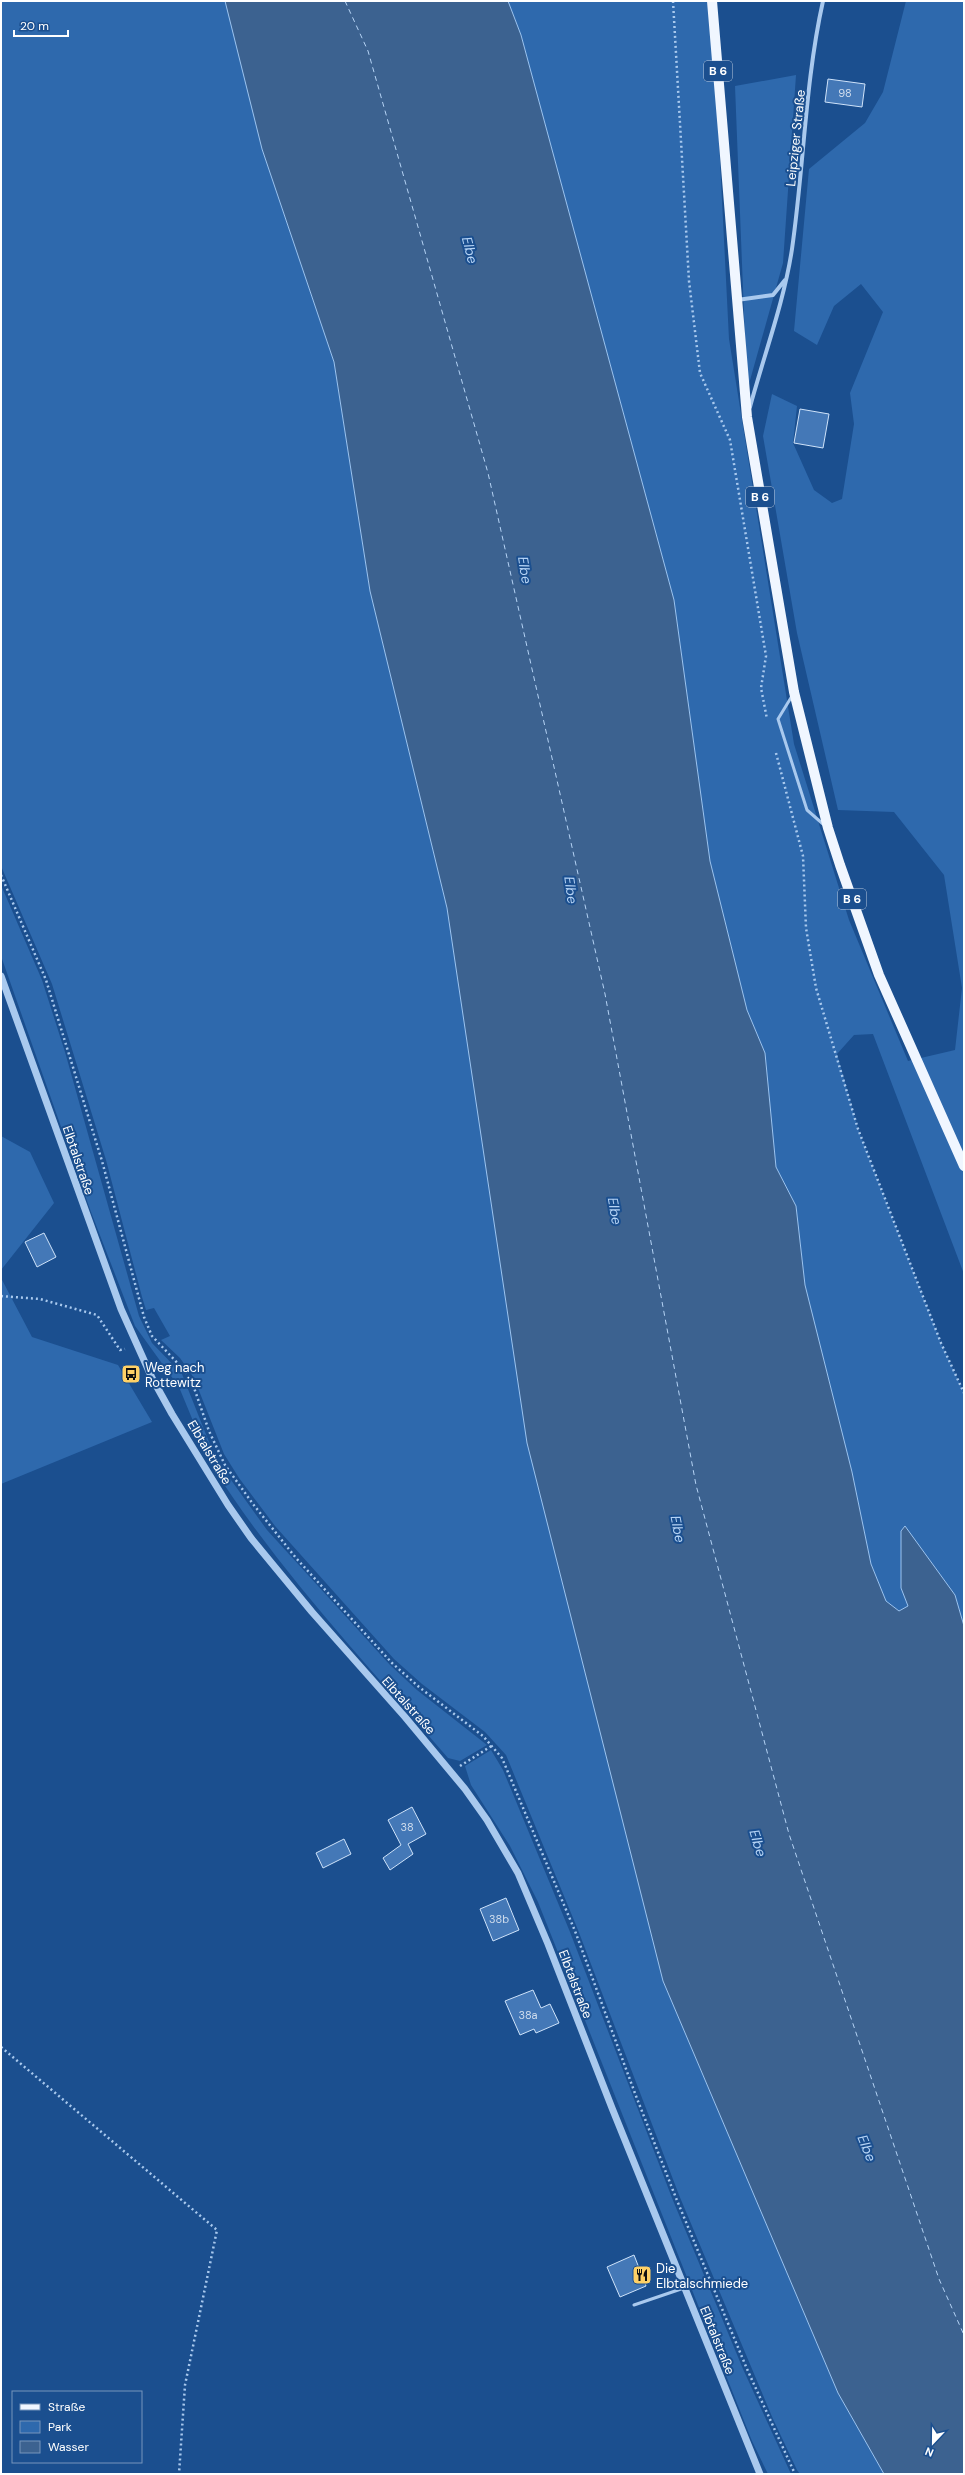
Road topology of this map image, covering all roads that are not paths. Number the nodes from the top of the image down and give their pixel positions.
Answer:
1 (712, 1) edge
2 (823, 1) edge
3 (786, 278) junction
4 (736, 300) junction
5 (747, 417) junction
6 (794, 692) junction
7 (828, 828) junction
8 (1, 976) edge
9 (964, 1166) edge
10 (684, 2288) junction
11 (634, 2305) dead end
12 (760, 2474) edge

1 - 4 main road, B 6
2 - 3 street, Leipziger Straße
3 - 4 street, Leipziger Straße
3 - 5 street, Leipziger Straße
4 - 5 main road, B 6
5 - 6 main road, B 6
6 - 7 main road, B 6
6 - 7 lane
7 - 9 main road, B 6
8 - 10 street, Elbtalstraße
10 - 11 lane
10 - 12 street, Elbtalstraße

